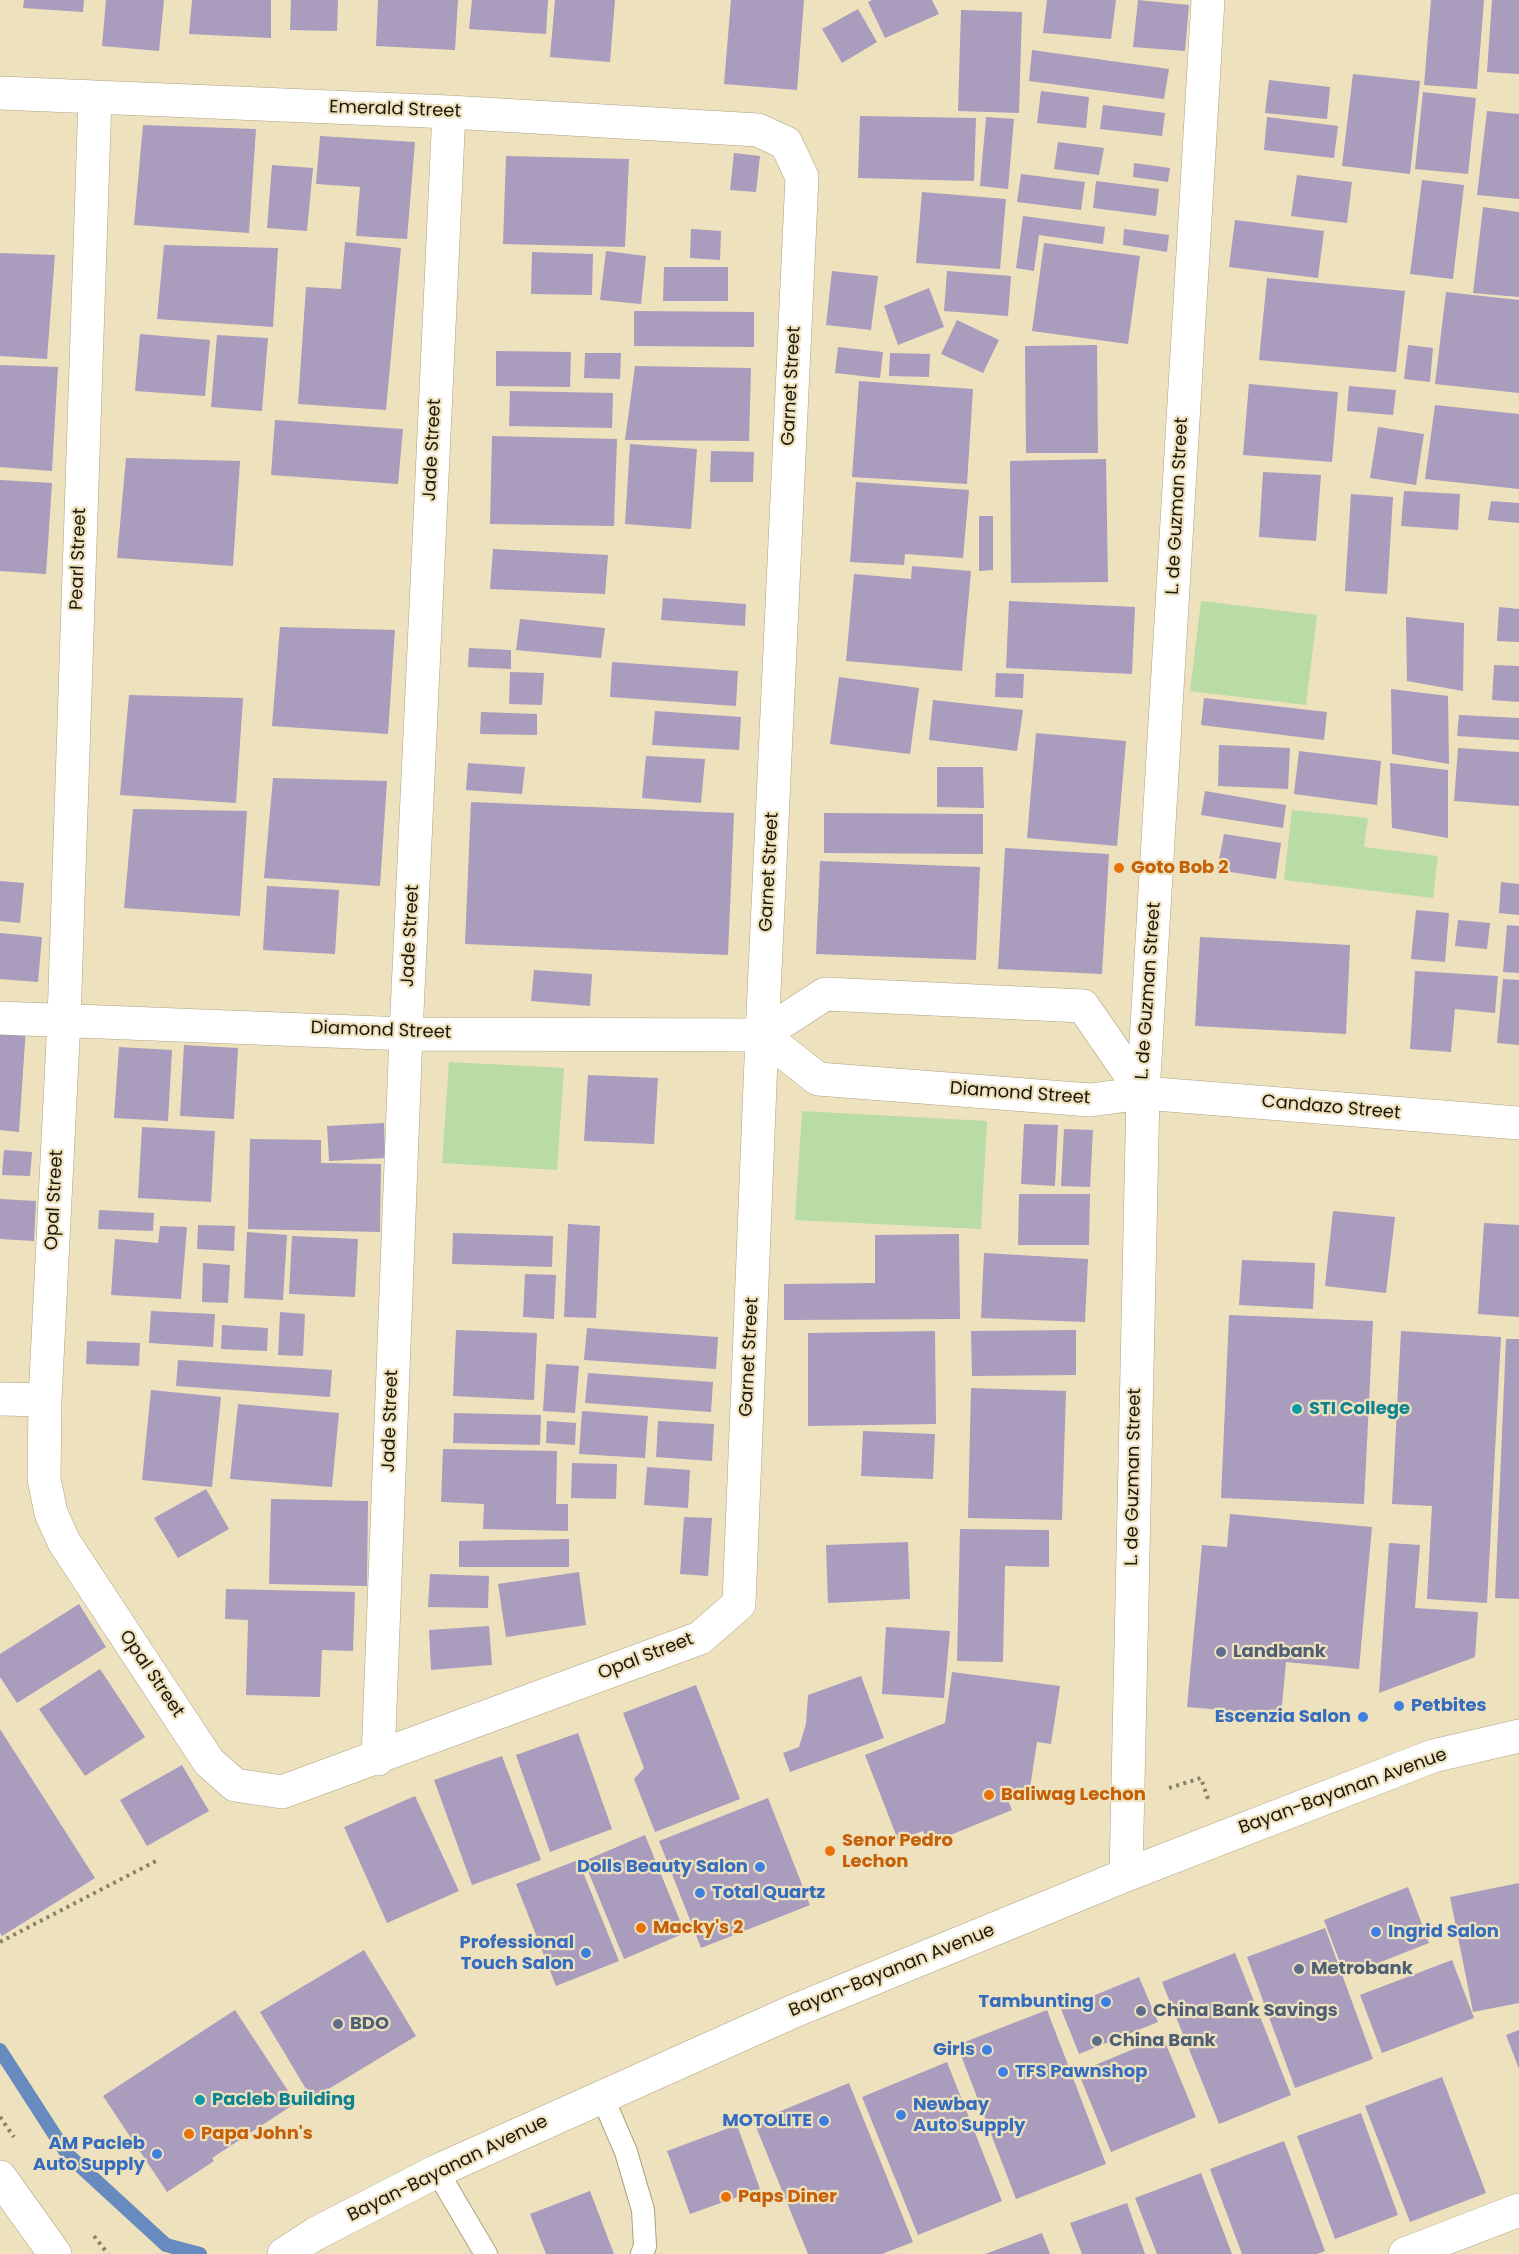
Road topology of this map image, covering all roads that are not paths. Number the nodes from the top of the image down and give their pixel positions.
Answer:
1 (1208, 0) edge
2 (0, 93) edge
3 (95, 98) junction
4 (449, 112) junction
5 (786, 143) joint
6 (0, 1018) edge
7 (64, 1020) junction
8 (406, 1034) junction
9 (762, 1035) junction
10 (1143, 1093) junction
11 (1519, 1124) edge
12 (0, 1399) edge
13 (45, 1400) junction
14 (739, 1604) joint
15 (1519, 1736) edge
16 (378, 1759) junction
17 (1126, 1875) junction
18 (602, 2096) junction
19 (437, 2171) junction
20 (0, 2177) edge
21 (1519, 2210) edge
22 (55, 2254) edge
23 (284, 2254) edge
24 (486, 2254) edge
25 (642, 2254) edge
26 (1405, 2254) edge

1 - 10 street, L. de Guzman Street
2 - 3 street, Emerald Street
3 - 4 street, Emerald Street
3 - 7 street, Pearl Street
4 - 5 street, Emerald Street
4 - 8 street, Jade Street
5 - 9 street, Garnet Street
6 - 7 street, Diamond Street
7 - 8 street, Diamond Street
7 - 13 street, Opal Street
8 - 9 street, Diamond Street
8 - 16 street, Jade Street
9 - 10 street, Diamond Street
9 - 10 street
9 - 14 street, Garnet Street
10 - 11 street, Candazo Street
10 - 17 street, L. de Guzman Street
12 - 13 street
13 - 16 street, Opal Street
14 - 16 street, Opal Street
15 - 17 street, Bayan-Bayanan Avenue
17 - 18 street, Bayan-Bayanan Avenue
18 - 19 street, Bayan-Bayanan Avenue
18 - 25 lane
19 - 23 street, Bayan-Bayanan Avenue
19 - 24 lane
20 - 22 street
21 - 26 street

